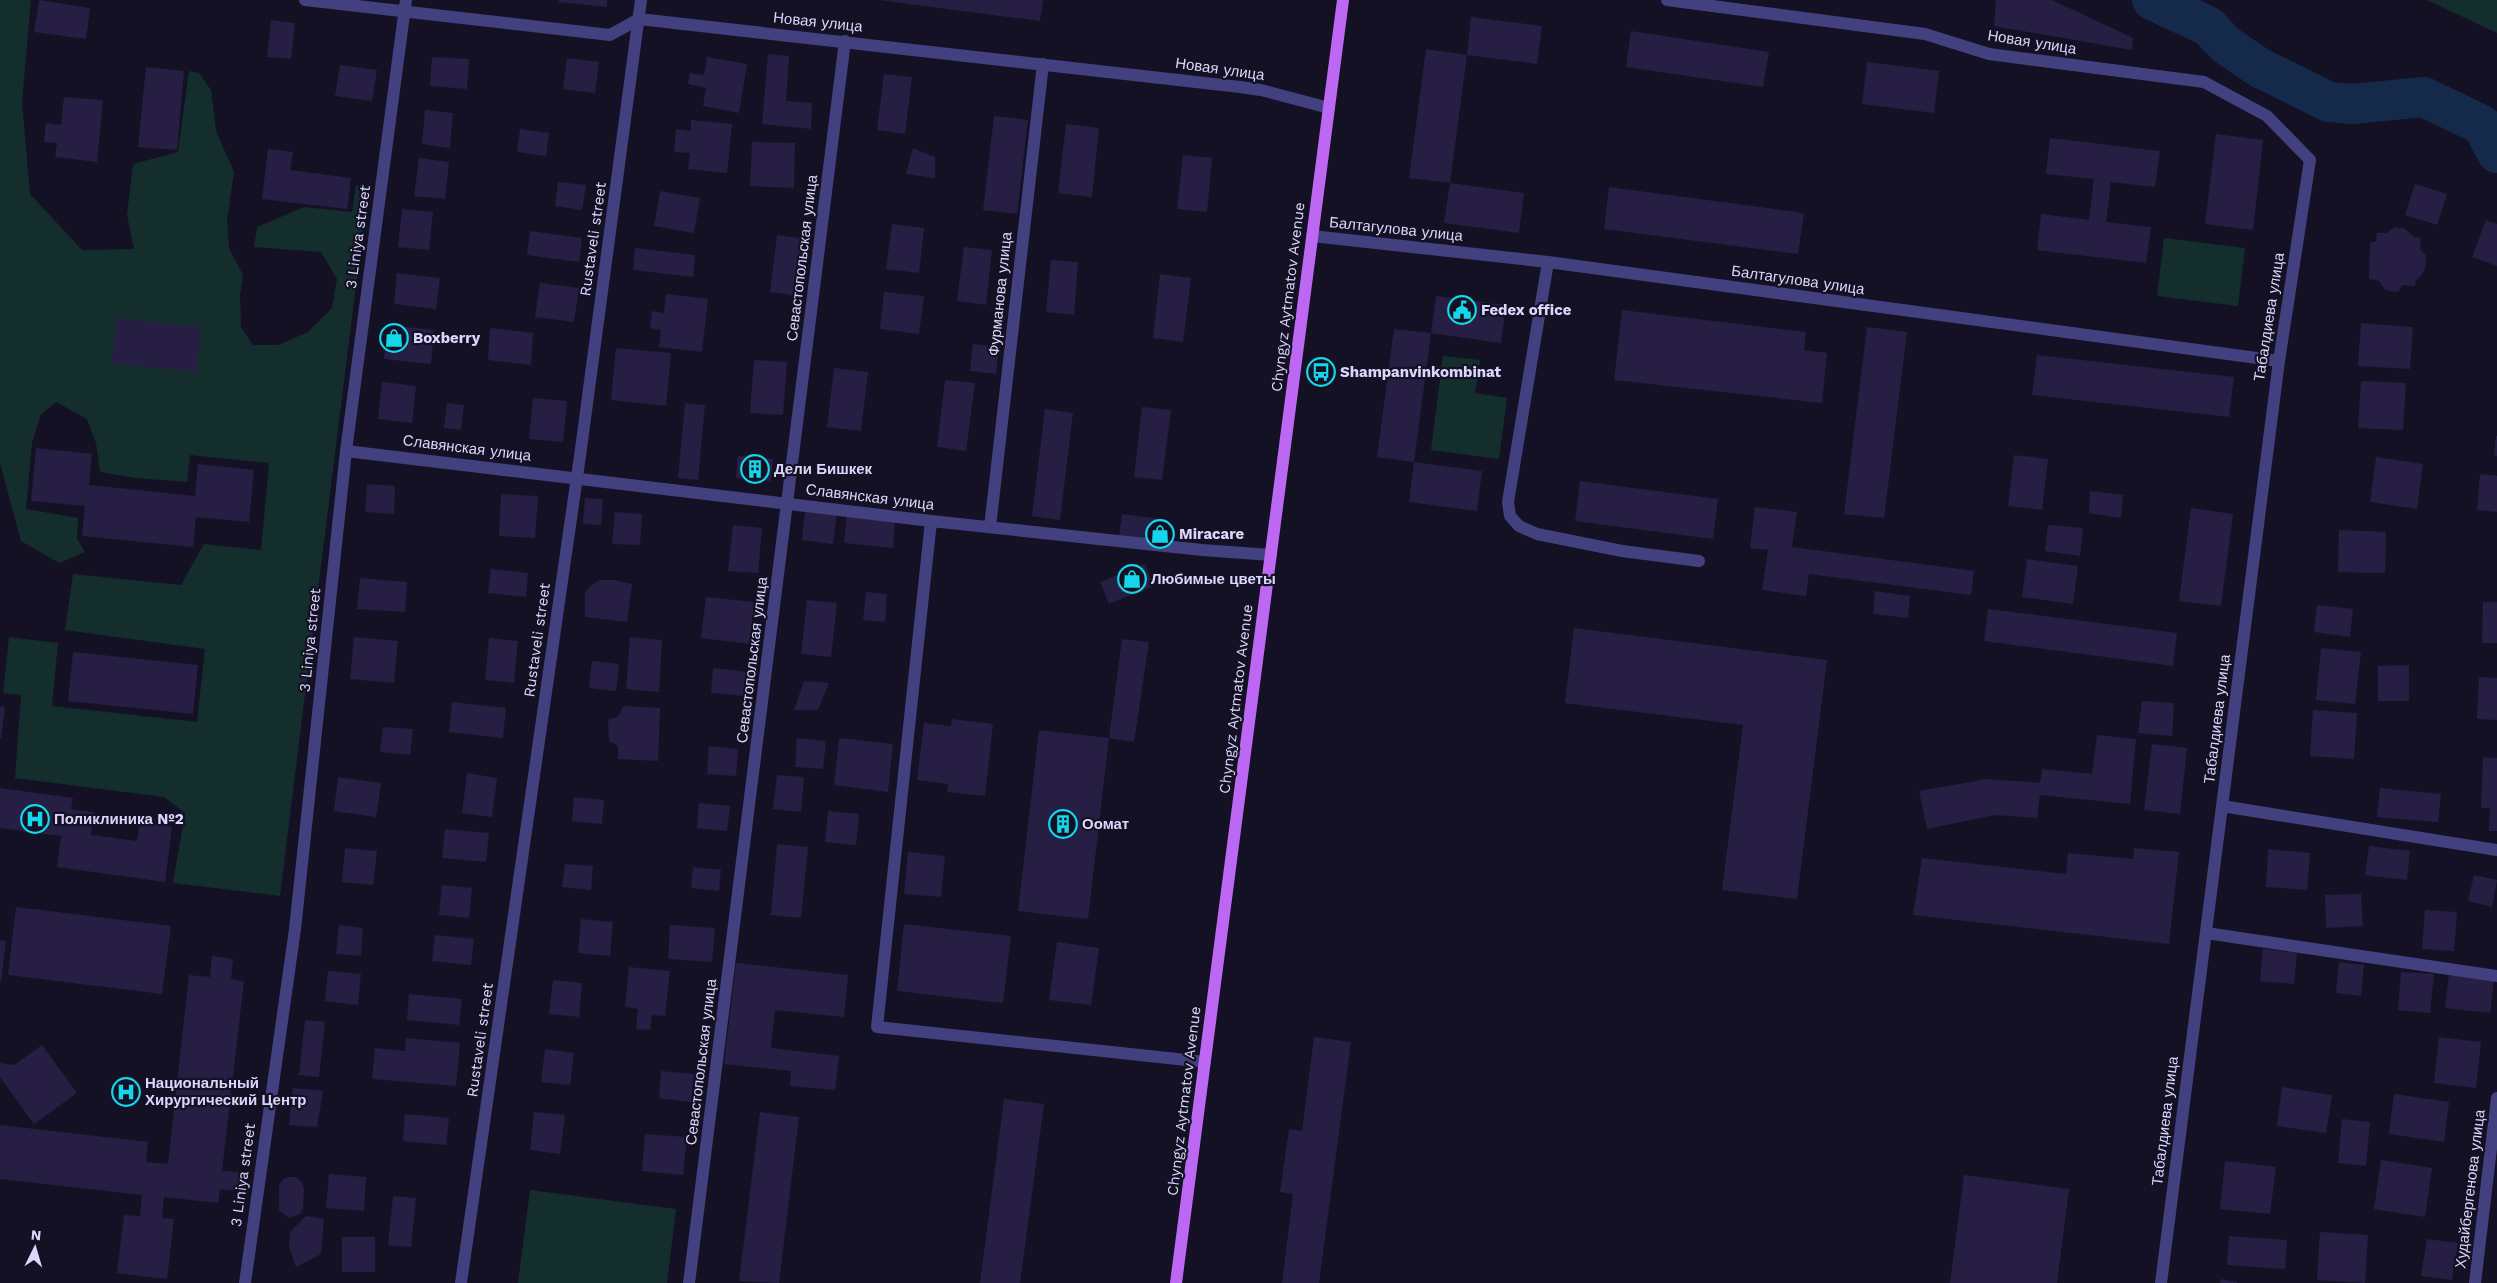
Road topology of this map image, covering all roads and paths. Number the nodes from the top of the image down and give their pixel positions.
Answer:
1 (305, 0) edge
2 (641, 0) edge
3 (1343, 0) edge
4 (1667, 0) edge
5 (405, 6) edge
6 (639, 19) junction
7 (845, 41) junction
8 (1043, 64) junction
9 (1329, 108) junction
10 (2310, 160) joint
11 (1312, 236) junction
12 (1548, 262) junction
13 (2279, 361) junction
14 (346, 451) junction
15 (577, 478) junction
16 (788, 503) junction
17 (931, 521) junction
18 (990, 527) junction
19 (1270, 555) junction
20 (1699, 560) dead end
21 (2222, 806) junction
22 (2497, 850) edge
23 (2206, 933) junction
24 (2497, 976) edge
25 (1205, 1062) junction
26 (2497, 1098) edge
27 (244, 1283) edge
28 (461, 1283) edge
29 (689, 1283) edge
30 (1176, 1283) edge
31 (2161, 1283) edge
32 (2475, 1283) edge

1 - 5 street
2 - 6 street, Rustaveli street
3 - 9 main road, Chyngyz Aytmatov Avenue
4 - 10 street, Новая улица
5 - 6 street
5 - 14 street, 3 Liniya street
6 - 7 street, Новая улица
6 - 15 street, Rustaveli street
7 - 8 street, Новая улица
7 - 16 street, Севастопольская улица
8 - 9 street, Новая улица
8 - 18 street, Фурманова улица
9 - 11 main road, Chyngyz Aytmatov Avenue
10 - 13 street, Табалдиева улица
11 - 12 street, Балтагулова улица
11 - 19 main road, Chyngyz Aytmatov Avenue
12 - 13 street, Балтагулова улица
12 - 20 street
13 - 21 street, Табалдиева улица
14 - 15 street, Славянская улица
14 - 27 street, 3 Liniya street
15 - 16 street, Славянская улица
15 - 28 street, Rustaveli street
16 - 17 street, Славянская улица
16 - 29 street, Севастопольская улица
17 - 18 street, Славянская улица
17 - 25 street
18 - 19 street, Славянская улица
19 - 25 main road, Chyngyz Aytmatov Avenue
21 - 22 street
21 - 23 street, Табалдиева улица
23 - 24 street
23 - 31 street, Табалдиева улица
25 - 30 main road, Chyngyz Aytmatov Avenue
26 - 32 street, Худайбергенова улица

